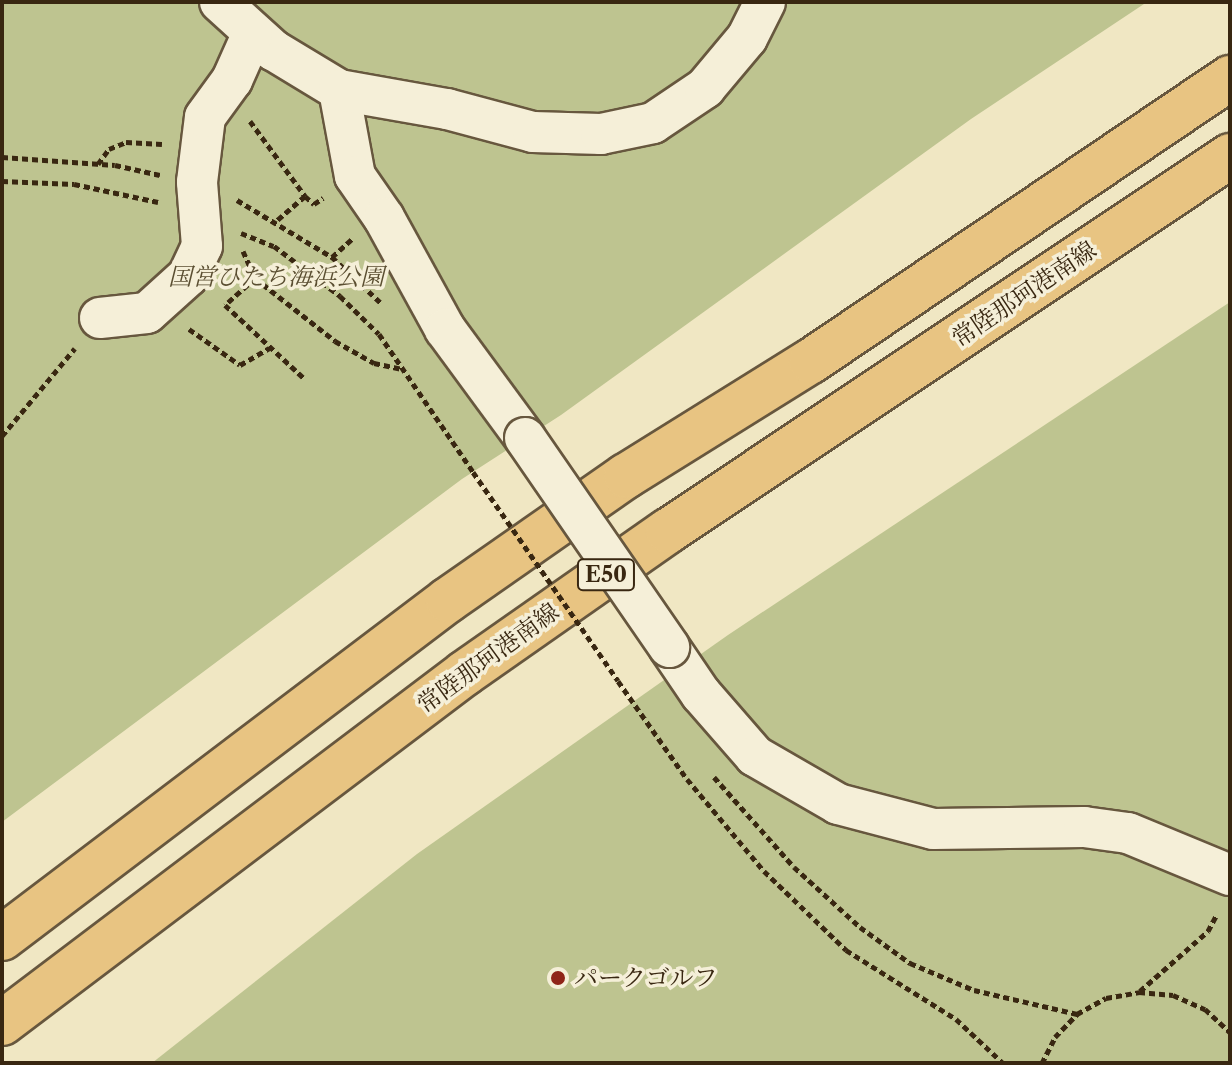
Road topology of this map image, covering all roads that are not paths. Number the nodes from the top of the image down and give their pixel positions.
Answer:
1 (220, 2) edge
2 (765, 2) edge
3 (252, 35) junction
4 (1230, 78) edge
5 (339, 90) junction
6 (1230, 156) edge
7 (100, 318) road end
8 (1224, 892) edge
9 (2, 938) edge
10 (2, 1023) edge

1 - 3 street
2 - 5 street
3 - 5 street
3 - 7 street
4 - 9 highway
5 - 8 street, bridge
6 - 10 highway, 常陸那珂港南線 / E50

